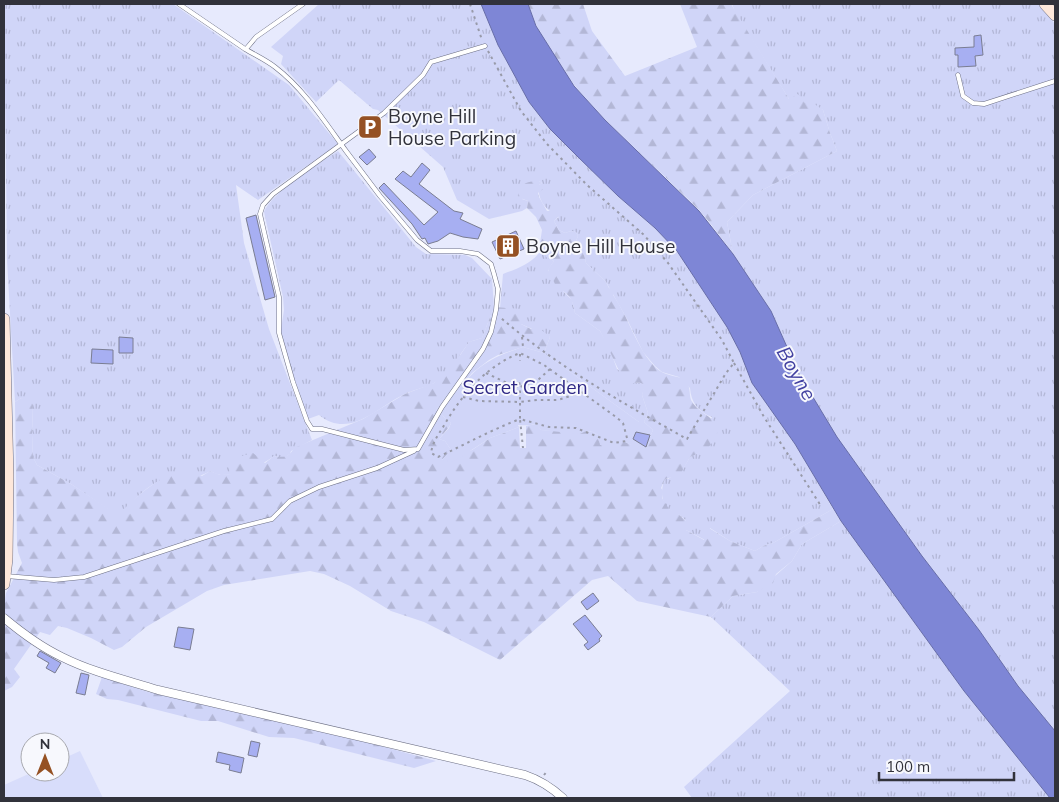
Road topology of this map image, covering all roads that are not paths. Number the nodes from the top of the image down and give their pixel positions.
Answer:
1 (179, 4) edge
2 (302, 4) edge
3 (1045, 4) edge
4 (1055, 15) edge
5 (485, 46) road end
6 (246, 49) junction
7 (958, 75) dead end
8 (1055, 82) edge
9 (342, 144) junction
10 (4, 319) edge
11 (418, 449) junction
12 (6, 475) edge
13 (5, 580) edge
14 (4, 618) edge
15 (562, 798) edge

1 - 6 lane
2 - 6 lane
3 - 4 street
5 - 9 lane
6 - 9 lane
7 - 8 lane
9 - 11 lane
9 - 11 lane
10 - 12 street
11 - 13 lane
12 - 13 street
14 - 15 street

